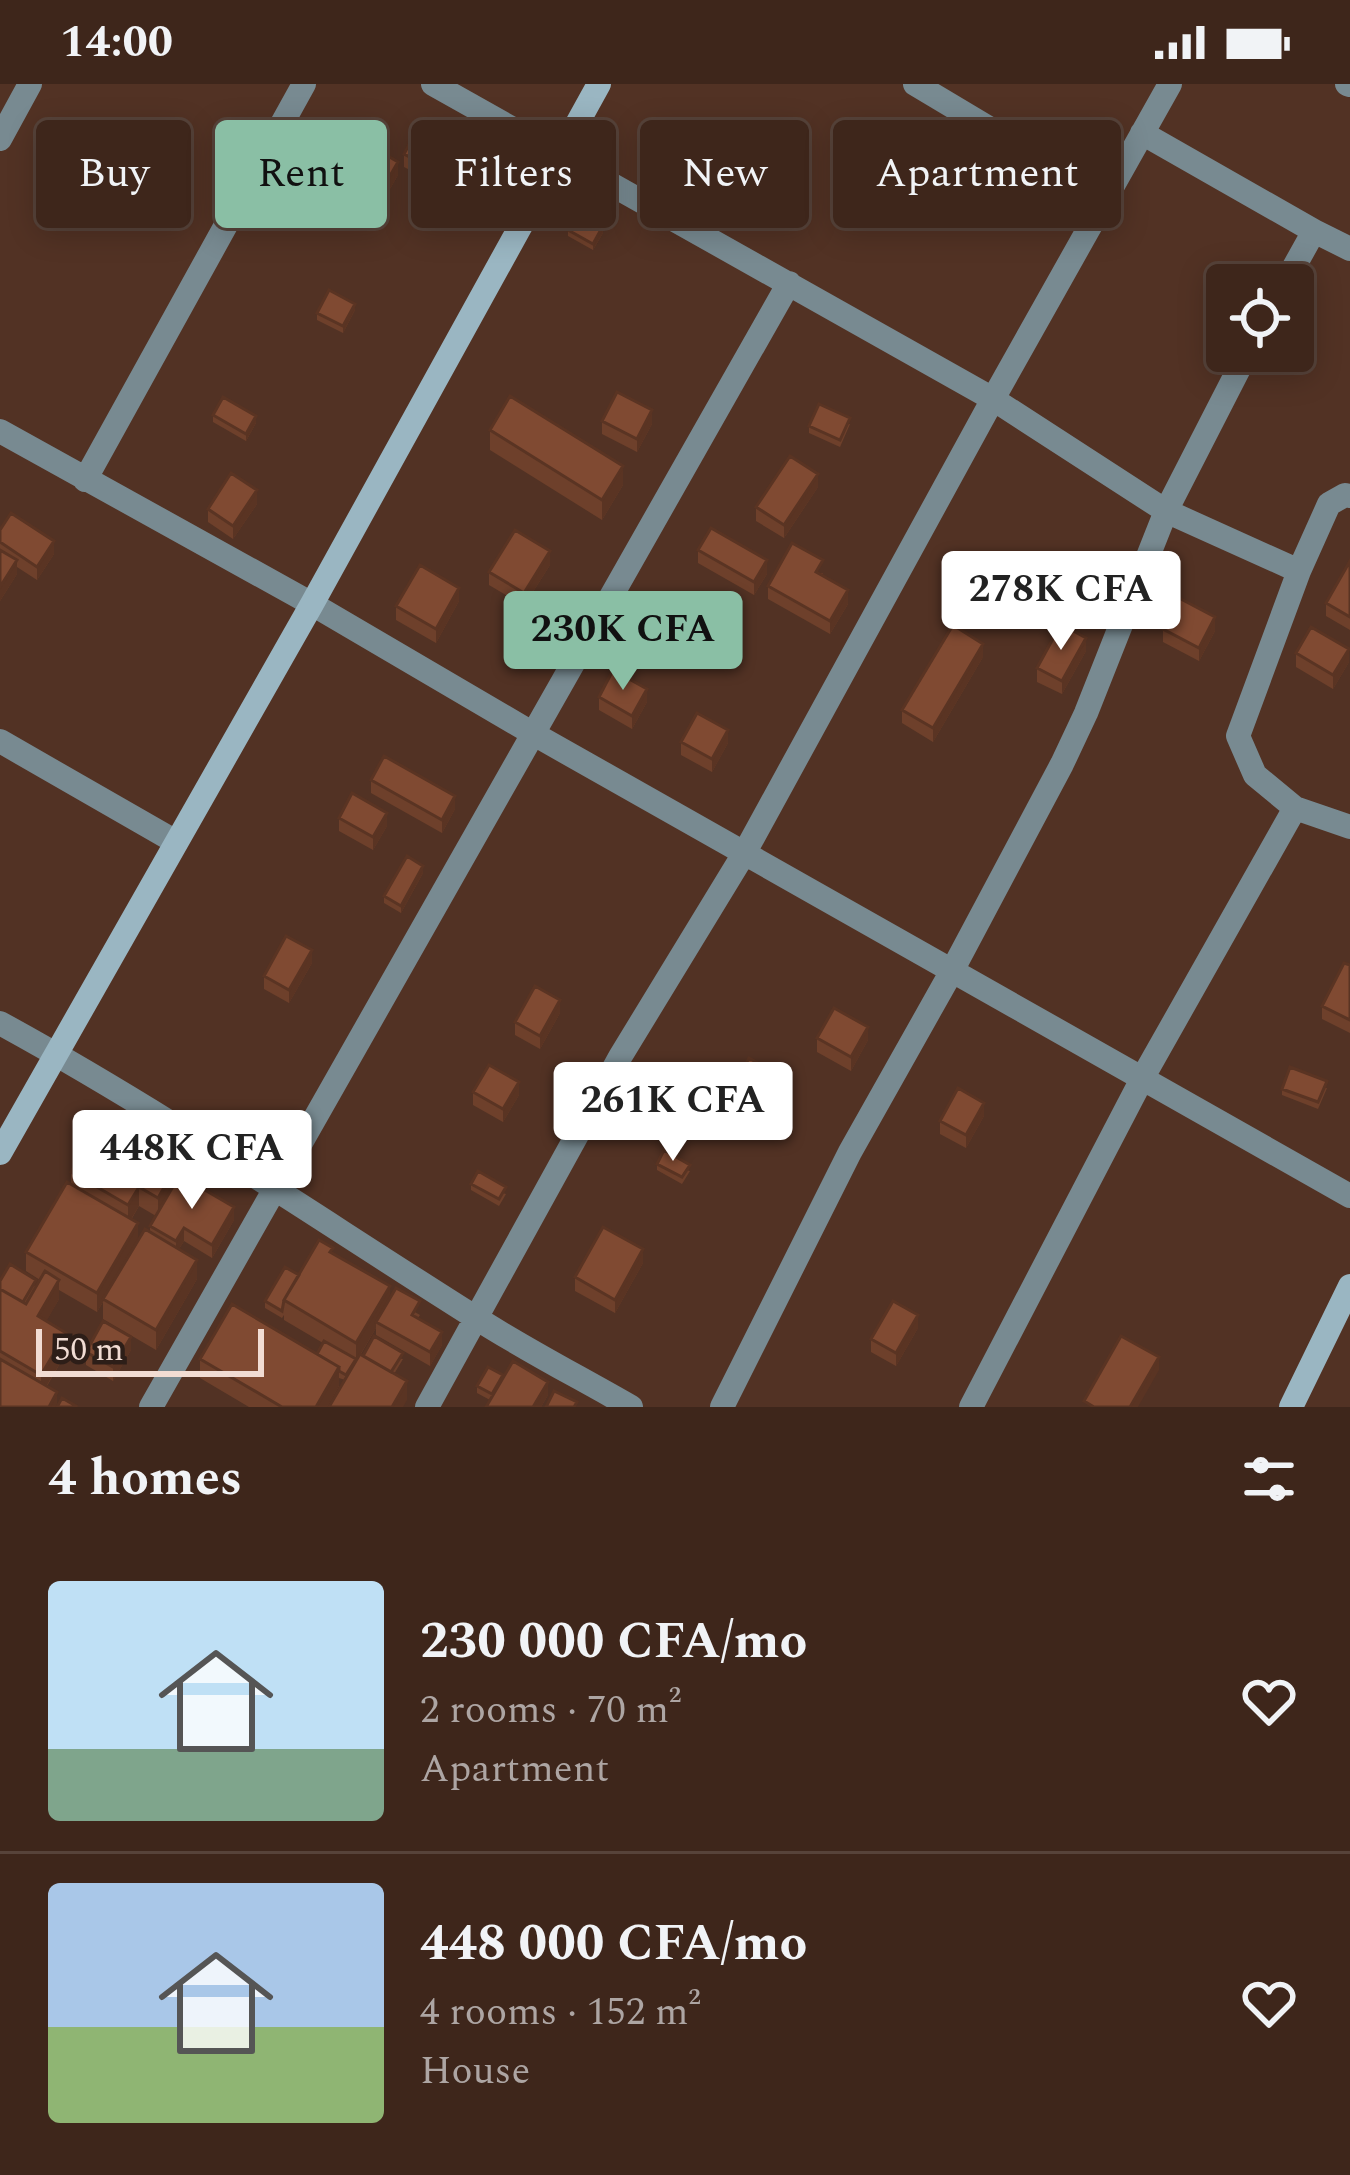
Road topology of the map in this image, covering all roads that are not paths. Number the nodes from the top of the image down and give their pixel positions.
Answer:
1 (31, 84) edge
2 (304, 84) edge
3 (433, 84) edge
4 (599, 84) edge
5 (915, 84) edge
6 (1171, 84) edge
7 (495, 120) edge
8 (580, 120) edge
9 (975, 120) edge
10 (1142, 133) junction
11 (0, 139) edge
12 (1121, 171) edge
13 (616, 189) edge
14 (521, 228) edge
15 (1089, 228) edge
16 (1314, 230) junction
17 (1350, 249) edge
18 (1295, 264) edge
19 (789, 283) junction
20 (1237, 372) edge
21 (993, 399) junction
22 (0, 431) edge
23 (85, 480) junction
24 (1350, 496) edge
25 (1166, 511) junction
26 (1299, 571) junction
27 (312, 604) junction
28 (532, 733) junction
29 (0, 741) edge
30 (1295, 808) junction
31 (1350, 826) edge
32 (176, 842) junction
33 (745, 852) junction
34 (953, 969) junction
35 (0, 1022) edge
36 (56, 1054) junction
37 (1143, 1077) junction
38 (0, 1153) edge
39 (277, 1188) junction
40 (1350, 1196) edge
41 (1350, 1286) edge
42 (476, 1318) junction
43 (151, 1407) edge
44 (427, 1407) edge
45 (631, 1407) edge
46 (722, 1407) edge
47 (971, 1407) edge
48 (1291, 1407) edge

1 - 11 street
2 - 23 street
3 - 7 street
4 - 8 street
5 - 9 street
6 - 10 street
10 - 12 street
10 - 16 street
13 - 19 street
14 - 27 street
15 - 21 street
16 - 17 street
16 - 18 street
19 - 21 street
19 - 28 street
20 - 25 street
21 - 25 street
21 - 33 street
22 - 23 street
23 - 27 street
24 - 26 street
25 - 26 street
25 - 34 street
26 - 30 street
27 - 28 street
27 - 32 street
28 - 33 street
28 - 39 street
29 - 32 street
30 - 31 street
30 - 37 street
32 - 36 street
33 - 34 street
33 - 42 street
34 - 37 street
34 - 46 street
35 - 36 street
36 - 38 street
36 - 39 street
37 - 40 street
37 - 47 street
39 - 42 street
39 - 43 street
41 - 48 street
42 - 44 street
42 - 45 street

